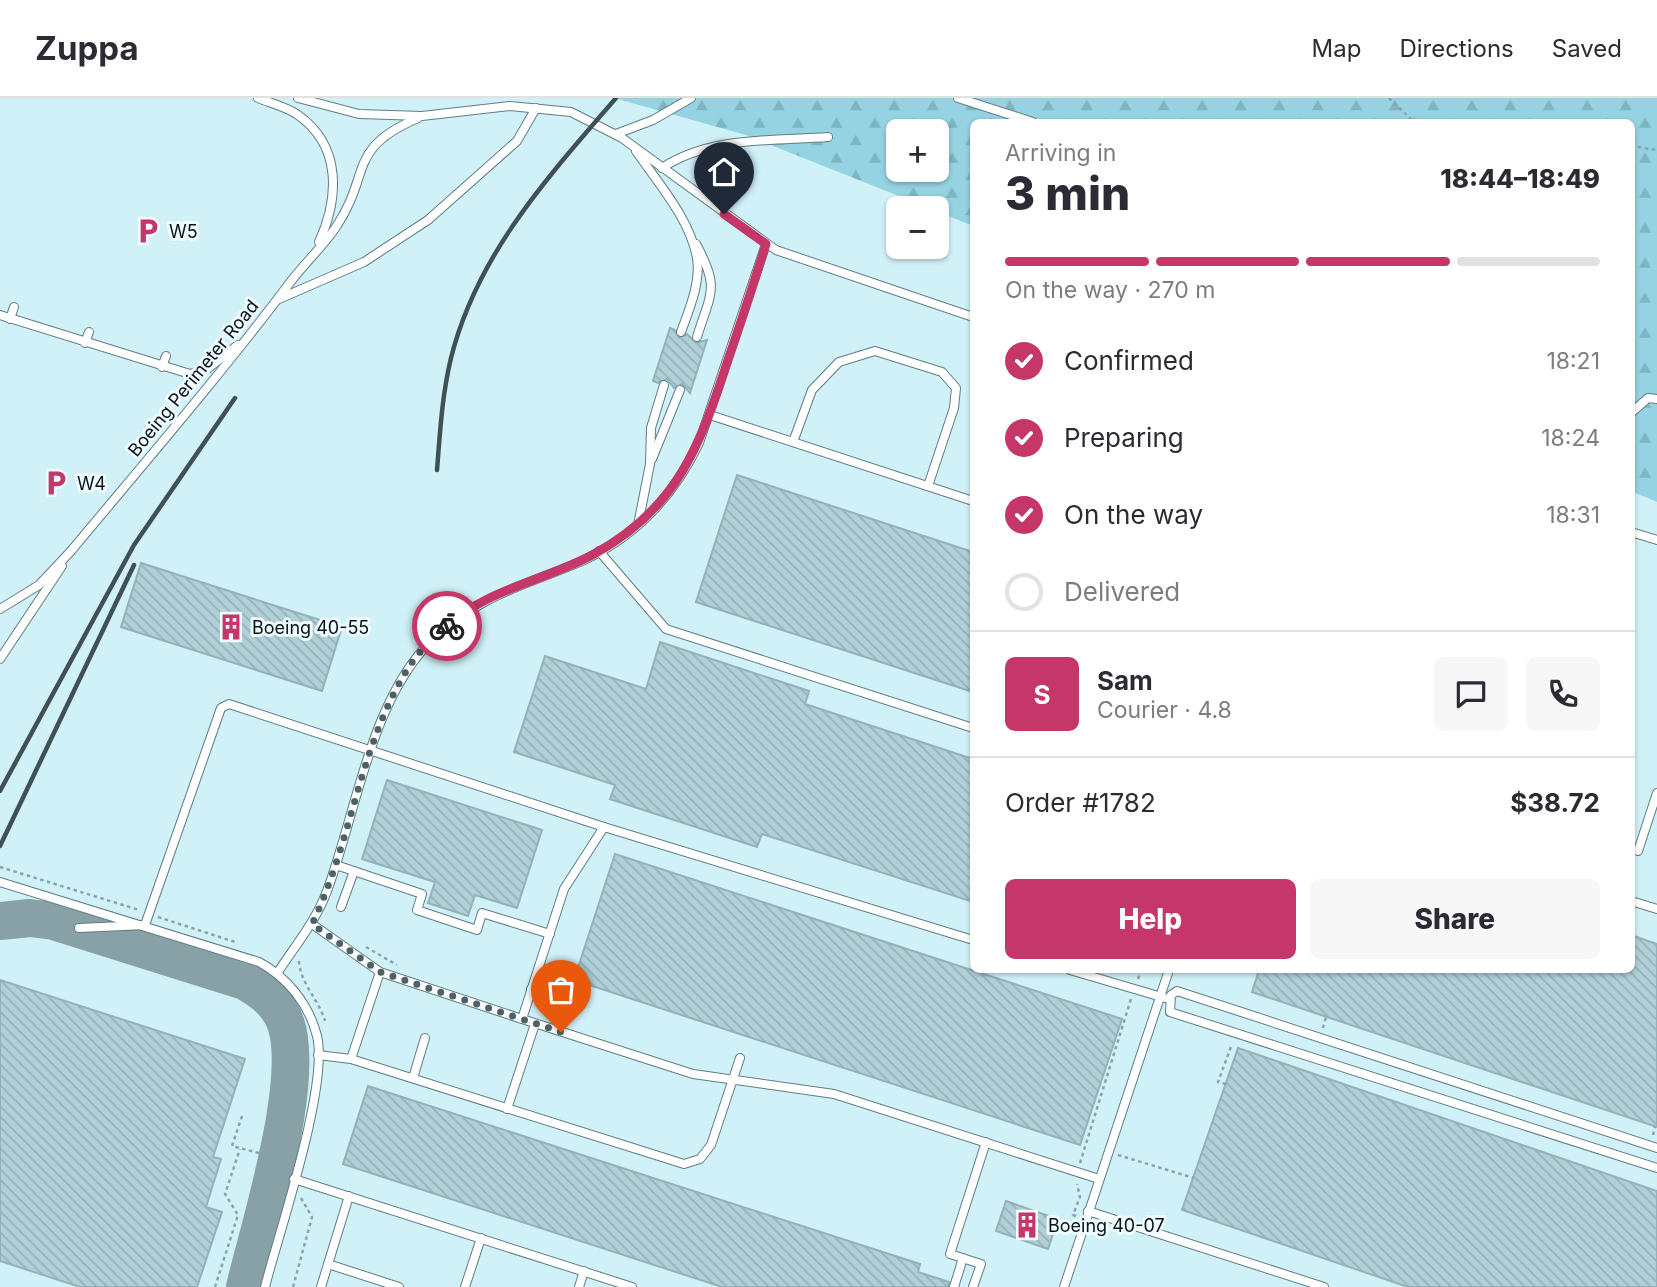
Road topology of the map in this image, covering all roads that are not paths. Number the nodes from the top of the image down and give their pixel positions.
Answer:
1 (258, 98) edge
2 (298, 98) edge
3 (691, 98) edge
4 (958, 98) edge
5 (536, 108) junction
6 (422, 116) junction
7 (1024, 119) edge
8 (615, 134) junction
9 (828, 137) dead end
10 (632, 145) junction
11 (662, 167) junction
12 (690, 233) junction
13 (766, 244) junction
14 (316, 248) junction
15 (277, 299) junction
16 (14, 307) dead end
17 (0, 315) edge
18 (970, 316) edge
19 (10, 318) junction
20 (52, 320) dead end
21 (49, 331) junction
22 (89, 332) dead end
23 (681, 332) dead end
24 (251, 334) junction
25 (697, 337) dead end
26 (85, 343) junction
27 (128, 344) dead end
28 (124, 355) junction
29 (166, 356) dead end
30 (162, 368) junction
31 (664, 385) dead end
32 (680, 390) dead end
33 (1657, 399) edge
34 (1635, 409) edge
35 (710, 415) junction
36 (793, 442) junction
37 (650, 464) junction
38 (928, 486) junction
39 (970, 500) edge
40 (638, 525) junction
41 (1635, 532) edge
42 (1657, 540) edge
43 (71, 551) junction
44 (599, 551) junction
45 (0, 609) edge
46 (0, 659) edge
47 (970, 727) edge
48 (372, 751) junction
49 (1657, 793) edge
50 (604, 827) junction
51 (1638, 851) dead end
52 (336, 865) junction
53 (354, 871) junction
54 (0, 882) edge
55 (1635, 902) edge
56 (341, 907) dead end
57 (1657, 909) edge
58 (312, 924) junction
59 (145, 925) junction
60 (79, 928) dead end
61 (550, 934) junction
62 (970, 939) edge
63 (278, 972) junction
64 (380, 972) junction
65 (1080, 973) edge
66 (1168, 973) edge
67 (531, 989) junction
68 (551, 996) dead end
69 (1160, 997) junction
70 (1170, 999) junction
71 (522, 1019) junction
72 (535, 1024) junction
73 (425, 1038) dead end
74 (318, 1055) junction
75 (740, 1058) dead end
76 (351, 1059) junction
77 (412, 1078) junction
78 (733, 1080) junction
79 (507, 1109) junction
80 (986, 1142) junction
81 (1657, 1148) edge
82 (1657, 1168) edge
83 (294, 1179) junction
84 (1099, 1179) junction
85 (349, 1196) junction
86 (1088, 1211) junction
87 (481, 1238) junction
88 (963, 1258) junction
89 (328, 1264) junction
90 (584, 1272) junction
91 (265, 1287) edge
92 (321, 1287) edge
93 (400, 1287) edge
94 (465, 1287) edge
95 (579, 1287) edge
96 (632, 1287) edge
97 (954, 1287) edge
98 (973, 1287) edge
99 (1064, 1287) edge
100 (1324, 1287) edge

1 - 14 lane, Boeing Perimeter Road
2 - 6 lane, Boeing Perimeter Road
3 - 8 lane
4 - 7 lane
5 - 6 lane, Boeing Perimeter Road
5 - 8 lane, Boeing Perimeter Road
5 - 15 lane
6 - 14 lane, Boeing Perimeter Road
8 - 10 lane, Boeing Perimeter Road
9 - 11 lane
10 - 11 lane, Boeing Perimeter Road
10 - 12 lane
11 - 13 lane, Boeing Perimeter Road
12 - 23 lane
12 - 25 lane
13 - 18 lane, Boeing Perimeter Road
13 - 35 lane
14 - 15 lane, Boeing Perimeter Road
15 - 24 lane, Boeing Perimeter Road
16 - 19 lane
17 - 19 lane
19 - 21 lane
20 - 21 lane
21 - 26 lane
22 - 26 lane
24 - 30 lane
24 - 43 lane, Boeing Perimeter Road
26 - 28 lane
27 - 28 lane
28 - 30 lane
29 - 30 lane
31 - 37 lane
32 - 37 lane
33 - 34 lane
35 - 36 lane
35 - 40 lane
36 - 38 lane
36 - 38 lane
37 - 40 lane
38 - 39 lane
40 - 44 lane
41 - 42 lane
43 - 45 lane, Boeing Perimeter Road
43 - 46 lane
44 - 47 lane
44 - 48 lane
48 - 50 lane
48 - 52 lane
48 - 59 lane
49 - 51 lane
50 - 61 lane
50 - 62 lane
52 - 53 lane
52 - 58 lane
53 - 56 lane
53 - 61 lane
54 - 59 lane
55 - 57 lane
58 - 63 lane
58 - 64 lane
59 - 60 lane
59 - 63 lane
61 - 67 lane
63 - 74 lane
64 - 71 lane
64 - 76 lane
65 - 69 lane
66 - 69 lane
67 - 68 lane
67 - 71 lane
69 - 70 lane
69 - 84 lane
70 - 81 lane
70 - 82 lane
71 - 72 lane
72 - 78 lane
72 - 79 lane
73 - 77 lane
74 - 76 lane
74 - 83 lane
75 - 78 lane
76 - 77 lane
77 - 79 lane
78 - 79 lane
78 - 80 lane
80 - 84 lane
80 - 88 lane
83 - 85 lane
83 - 91 lane
84 - 86 lane
85 - 87 lane
85 - 89 lane
86 - 99 lane
86 - 100 lane
87 - 90 lane
87 - 94 lane
88 - 97 lane
88 - 98 lane
89 - 92 lane
89 - 93 lane
90 - 95 lane
90 - 96 lane

